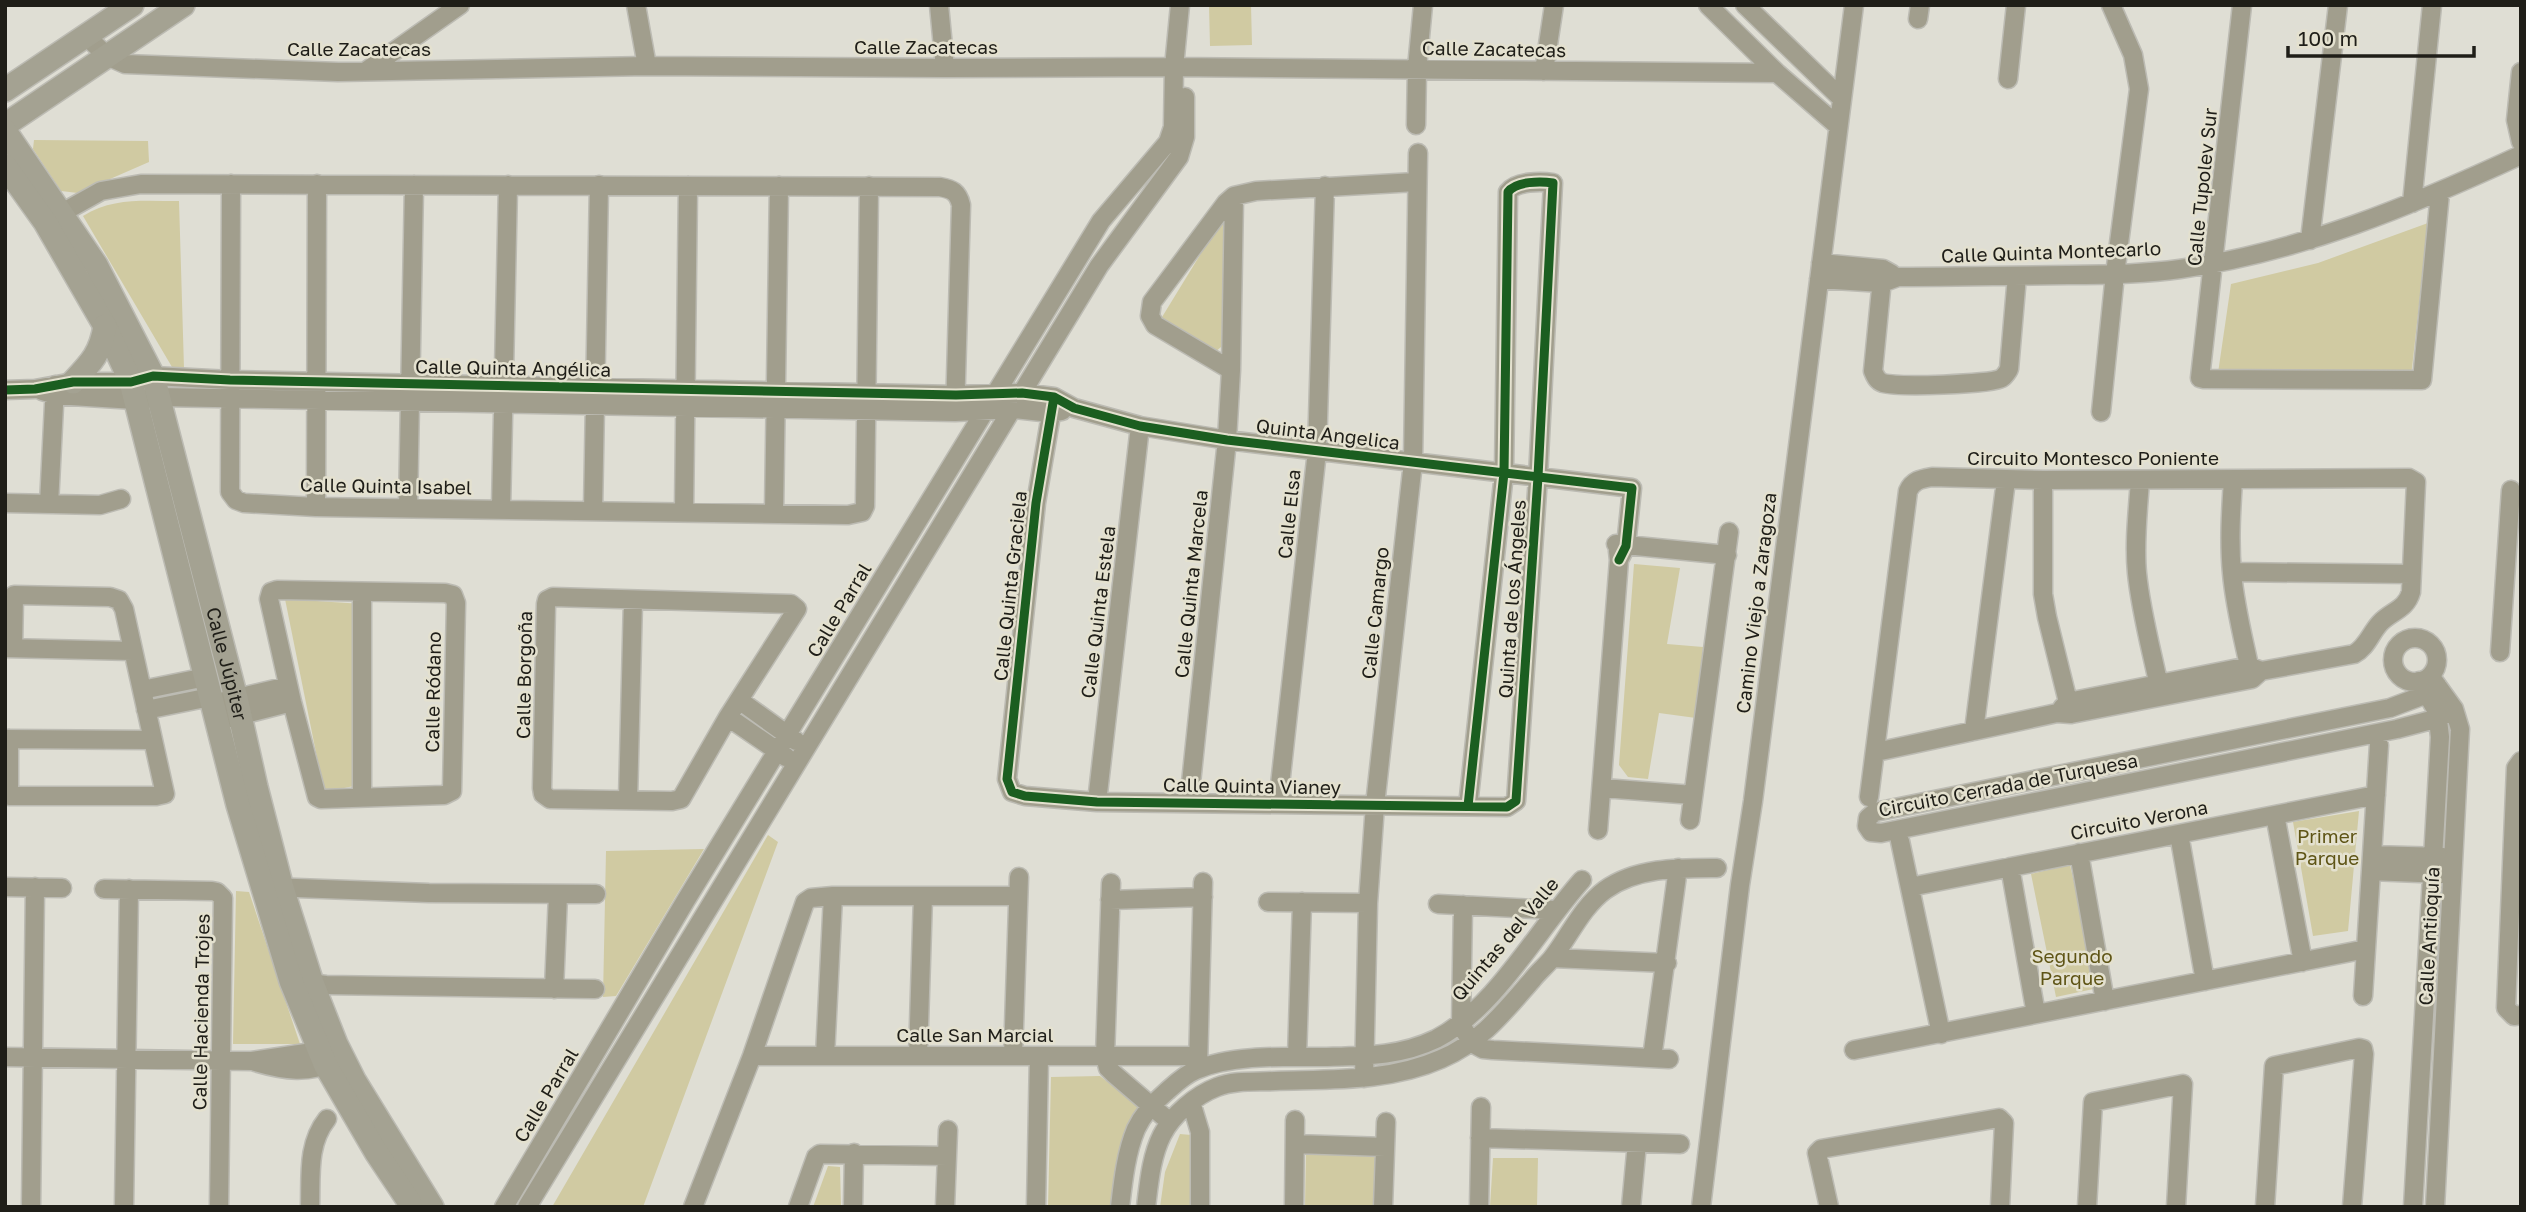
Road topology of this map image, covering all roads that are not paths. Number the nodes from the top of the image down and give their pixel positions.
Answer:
1 (132, 5) edge
2 (183, 5) edge
3 (460, 5) edge
4 (636, 5) edge
5 (939, 5) edge
6 (1180, 5) edge
7 (1423, 5) edge
8 (1554, 5) edge
9 (1708, 5) edge
10 (1745, 5) edge
11 (1854, 5) edge
12 (2016, 5) edge
13 (2111, 5) edge
14 (2242, 5) edge
15 (2338, 5) edge
16 (2432, 5) edge
17 (86, 36) junction
18 (107, 56) junction
19 (646, 66) junction
20 (1180, 67) junction
21 (945, 68) junction
22 (1418, 68) junction
23 (366, 71) junction
24 (1544, 71) junction
25 (2521, 72) edge
26 (1777, 73) junction
27 (2008, 79) dead end
28 (5, 90) edge
29 (1842, 98) junction
30 (40, 102) junction
31 (5, 125) edge
32 (1416, 125) dead end
33 (1838, 126) junction
34 (5, 131) edge
35 (2521, 142) edge
36 (1418, 153) dead end
37 (2521, 155) edge
38 (10, 165) edge
39 (1416, 181) junction
40 (231, 184) junction
41 (317, 184) junction
42 (414, 185) junction
43 (508, 185) junction
44 (599, 186) junction
45 (688, 186) junction
46 (779, 186) junction
47 (1325, 186) junction
48 (869, 187) junction
49 (2440, 193) junction
50 (1234, 197) junction
51 (2412, 203) junction
52 (54, 218) junction
53 (2310, 240) junction
54 (2215, 263) junction
55 (1820, 271) junction
56 (2115, 274) junction
57 (1888, 276) junction
58 (2017, 276) junction
59 (105, 326) junction
60 (1231, 370) junction
61 (230, 380) junction
62 (316, 382) junction
63 (411, 384) junction
64 (61, 387) junction
65 (145, 388) junction
66 (5, 390) edge
67 (504, 395) junction
68 (595, 397) junction
69 (686, 398) junction
70 (230, 399) junction
71 (776, 400) junction
72 (316, 401) junction
73 (1018, 401) junction
74 (410, 402) junction
75 (867, 402) junction
76 (990, 402) junction
77 (956, 404) junction
78 (1053, 405) junction
79 (2101, 412) dead end
80 (1140, 426) junction
81 (1227, 440) junction
82 (1317, 451) junction
83 (1413, 462) junction
84 (1504, 473) junction
85 (1538, 477) junction
86 (2006, 480) junction
87 (2043, 480) junction
88 (2140, 480) junction
89 (2233, 480) junction
90 (121, 499) dead end
91 (2514, 501) edge
92 (5, 503) edge
93 (49, 504) junction
94 (316, 507) junction
95 (408, 508) junction
96 (501, 509) junction
97 (593, 511) junction
98 (684, 512) junction
99 (774, 513) junction
100 (1730, 532) dead end
101 (1621, 550) junction
102 (1727, 555) junction
103 (2232, 572) junction
104 (2411, 574) junction
105 (362, 592) junction
106 (633, 600) junction
107 (2392, 614) junction
108 (2521, 625) edge
109 (2502, 627) junction
110 (2370, 637) junction
111 (2404, 640) junction
112 (9, 648) edge
113 (133, 651) junction
114 (2500, 652) dead end
115 (2393, 656) junction
116 (2254, 672) junction
117 (2428, 684) junction
118 (2160, 689) junction
119 (142, 690) junction
120 (290, 694) junction
121 (211, 700) junction
122 (739, 700) junction
123 (237, 706) junction
124 (2066, 709) junction
125 (146, 710) junction
126 (2446, 713) junction
127 (728, 717) junction
128 (1974, 731) junction
129 (2278, 731) junction
130 (787, 735) junction
131 (7, 739) edge
132 (153, 740) junction
133 (2379, 745) dead end
134 (805, 747) junction
135 (778, 751) junction
136 (1876, 752) junction
137 (2282, 752) junction
138 (2521, 761) edge
139 (795, 764) junction
140 (1007, 779) joint
141 (1603, 788) junction
142 (1693, 795) junction
143 (2376, 795) junction
144 (362, 797) junction
145 (1869, 797) dead end
146 (628, 800) junction
147 (1097, 802) junction
148 (1189, 802) junction
149 (1278, 803) junction
150 (1375, 805) junction
151 (1468, 806) junction
152 (1507, 807) joint
153 (2275, 815) junction
154 (1689, 820) dead end
155 (1598, 830) dead end
156 (2179, 834) junction
157 (1900, 841) dead end
158 (2079, 853) junction
159 (2372, 863) junction
160 (2433, 865) junction
161 (2454, 866) junction
162 (2010, 867) junction
163 (1678, 868) junction
164 (1717, 868) dead end
165 (2517, 868) edge
166 (1019, 877) dead end
167 (1582, 880) dead end
168 (5, 887) edge
169 (35, 887) junction
170 (272, 887) junction
171 (1910, 887) junction
172 (62, 888) dead end
173 (104, 889) dead end
174 (129, 889) junction
175 (596, 894) dead end
176 (558, 895) junction
177 (923, 896) junction
178 (1018, 896) junction
179 (833, 897) junction
180 (1268, 902) dead end
181 (1302, 902) junction
182 (1368, 903) junction
183 (1438, 904) dead end
184 (1463, 905) junction
185 (1555, 910) junction
186 (2366, 949) junction
187 (1553, 958) junction
188 (2303, 962) junction
189 (1667, 963) junction
190 (2205, 981) junction
191 (302, 982) junction
192 (554, 989) junction
193 (595, 989) dead end
194 (2426, 991) junction
195 (2448, 992) junction
196 (2362, 996) dead end
197 (2105, 1001) junction
198 (2036, 1014) junction
199 (2521, 1015) edge
200 (1461, 1025) junction
201 (1941, 1034) junction
202 (1472, 1043) junction
203 (1854, 1050) dead end
204 (331, 1055) junction
205 (752, 1056) junction
206 (825, 1056) junction
207 (918, 1056) junction
208 (1013, 1056) junction
209 (1039, 1056) junction
210 (1105, 1056) junction
211 (1365, 1056) junction
212 (5, 1057) edge
213 (33, 1057) junction
214 (1297, 1057) junction
215 (127, 1059) junction
216 (220, 1061) junction
217 (1198, 1063) junction
218 (1364, 1077) junction
219 (1191, 1102) junction
220 (1151, 1105) junction
221 (1481, 1107) dead end
222 (327, 1119) dead end
223 (1295, 1120) dead end
224 (1171, 1122) junction
225 (1386, 1122) dead end
226 (948, 1130) dead end
227 (1480, 1138) junction
228 (1637, 1143) junction
229 (1295, 1144) junction
230 (1680, 1144) dead end
231 (1385, 1147) junction
232 (854, 1153) junction
233 (947, 1156) junction
234 (31, 1207) edge
235 (124, 1207) edge
236 (219, 1207) edge
237 (310, 1207) edge
238 (413, 1207) edge
239 (432, 1207) edge
240 (504, 1207) edge
241 (527, 1207) edge
242 (693, 1207) edge
243 (798, 1207) edge
244 (853, 1207) edge
245 (945, 1207) edge
246 (1036, 1207) edge
247 (1120, 1207) edge
248 (1146, 1207) edge
249 (1200, 1207) edge
250 (1294, 1207) edge
251 (1383, 1207) edge
252 (1479, 1207) edge
253 (1631, 1207) edge
254 (1700, 1207) edge
255 (1829, 1207) edge
256 (2000, 1207) edge
257 (2087, 1207) edge
258 (2176, 1207) edge
259 (2265, 1207) edge
260 (2352, 1207) edge
261 (2413, 1207) edge
262 (2435, 1207) edge

1 - 17 main road
2 - 18 main road
3 - 23 street
4 - 19 street
5 - 21 street
6 - 20 street, Calle Parral
7 - 22 street
8 - 24 street
9 - 26 street
10 - 29 street
11 - 29 street, Camino Viejo a Zaragoza
12 - 27 street
13 - 56 street
14 - 54 street, Calle Tupolev Sur
15 - 53 street
16 - 51 street
17 - 18 street, Calle Zacatecas
17 - 28 main road
18 - 23 street, Calle Zacatecas
18 - 30 main road
19 - 21 street, Calle Zacatecas
19 - 23 street, Calle Zacatecas
20 - 21 street, Calle Zacatecas
20 - 22 street, Calle Zacatecas
20 - 73 street, Calle Parral
20 - 76 street, Calle Parral
22 - 24 street, Calle Zacatecas
22 - 32 street
24 - 26 street, Calle Zacatecas
25 - 35 street
26 - 33 street
29 - 33 street, Camino Viejo a Zaragoza
30 - 31 main road
30 - 38 main road
33 - 55 street, Camino Viejo a Zaragoza
34 - 38 main road, Calle Júpiter
36 - 39 street, Calle Camargo
37 - 49 street, Calle Quinta Montecarlo
38 - 52 main road, Calle Júpiter
39 - 47 street
39 - 83 street, Calle Camargo
40 - 41 street
40 - 52 street
40 - 61 street, Calle Quinta Isabel
41 - 42 street
41 - 62 street
42 - 43 street
42 - 63 street
43 - 44 street
43 - 67 street
44 - 45 street
44 - 68 street
45 - 46 street
45 - 69 street
46 - 48 street
46 - 71 street
47 - 50 street
47 - 82 street, Calle Elsa
48 - 75 street
48 - 77 street
49 - 51 street, Calle Quinta Montecarlo
49 - 54 street, Calle Tupolev Sur
50 - 60 street, Calle Quinta Marcela
50 - 60 street
51 - 53 street, Calle Quinta Montecarlo
52 - 59 main road, Calle Júpiter
52 - 65 main road, Calle Júpiter
53 - 54 street, Calle Quinta Montecarlo
54 - 56 street, Calle Quinta Montecarlo
55 - 57 street, Calle Quinta Montecarlo
55 - 254 street, Camino Viejo a Zaragoza
56 - 58 street, Calle Quinta Montecarlo
56 - 79 street
57 - 58 street, Calle Quinta Montecarlo
57 - 58 street
59 - 64 main road
59 - 65 main road, Calle Júpiter
60 - 81 street, Calle Quinta Marcela
61 - 62 street, Calle Quinta Angélica
61 - 65 street, Calle Quinta Angélica
61 - 70 street, Calle Quinta Isabel
62 - 63 street, Calle Quinta Angélica
62 - 72 street
63 - 67 street, Calle Quinta Angélica
63 - 74 street
64 - 65 street, Calle Quinta Angélica
64 - 66 street, Calle Quinta Angélica
64 - 93 street
65 - 70 street, Calle Quinta Angélica
65 - 121 main road, Calle Júpiter
65 - 123 main road, Calle Júpiter
67 - 68 street, Calle Quinta Angélica
67 - 74 street, Calle Quinta Angélica
67 - 96 street
68 - 69 street, Calle Quinta Angélica
68 - 97 street
69 - 71 street, Calle Quinta Angélica
69 - 98 street
70 - 72 street, Calle Quinta Angélica
70 - 94 street, Calle Quinta Isabel
71 - 75 street, Calle Quinta Angélica
71 - 99 street
72 - 74 street, Calle Quinta Angélica
72 - 94 street
73 - 76 street, Calle Quinta Angélica
73 - 78 street, Quinta Angelica
73 - 134 street, Calle Parral
74 - 95 street
75 - 77 street, Calle Quinta Angélica
75 - 99 street, Calle Quinta Isabel
76 - 77 street, Calle Quinta Angélica
76 - 130 street, Calle Parral
78 - 80 street, Quinta Angelica
78 - 140 street, Calle Quinta Graciela
80 - 81 street, Quinta Angelica
80 - 147 street, Calle Quinta Estela
81 - 82 street, Quinta Angelica
81 - 148 street, Calle Quinta Marcela
82 - 83 street, Quinta Angelica
82 - 149 street, Calle Elsa
83 - 84 street, Quinta Angelica
83 - 150 street, Calle Camargo
84 - 85 street, Quinta Angelica
84 - 85 street, Quinta de los Ángeles
84 - 151 street, Quinta de los Ángeles
85 - 101 street, Quinta Angelica
85 - 152 street, Quinta de los Ángeles
86 - 87 street, Circuito Montesco Poniente
86 - 128 street
86 - 136 street, Circuito Montesco Poniente
87 - 88 street, Circuito Montesco Poniente
87 - 124 street
88 - 89 street, Circuito Montesco Poniente
88 - 118 street
89 - 103 street
89 - 104 street, Circuito Montesco Poniente
90 - 93 street
91 - 109 street
92 - 93 street
94 - 95 street, Calle Quinta Isabel
95 - 96 street, Calle Quinta Isabel
96 - 97 street, Calle Quinta Isabel
97 - 98 street, Calle Quinta Isabel
98 - 99 street, Calle Quinta Isabel
100 - 102 street
101 - 102 street
101 - 141 street
102 - 142 street
103 - 104 street
103 - 116 street
104 - 107 street, Circuito Montesco Poniente
105 - 120 street, Calle Ródano
105 - 144 street
105 - 144 street, Calle Ródano
106 - 122 street, Calle Borgoña
106 - 146 street
106 - 146 street, Calle Borgoña
107 - 110 street, Circuito Montesco Poniente
107 - 111 street
108 - 109 street
109 - 114 street
110 - 115 street
110 - 116 street, Circuito Montesco Poniente
111 - 115 street
111 - 117 street
112 - 113 street
112 - 113 street
113 - 119 street
115 - 117 street
116 - 118 street, Circuito Montesco Poniente
117 - 126 street, Calle Antioquía
117 - 129 street, Circuito Cerrada de Turquesa
118 - 124 street, Circuito Montesco Poniente
119 - 121 street
119 - 125 street
120 - 123 street
120 - 144 street, Calle Ródano
121 - 123 street
121 - 125 street
121 - 170 main road, Calle Júpiter
122 - 127 street, Calle Borgoña
122 - 130 street
123 - 170 main road, Calle Júpiter
124 - 128 street, Circuito Montesco Poniente
125 - 132 street
126 - 137 street, Circuito Cerrada de Turquesa
126 - 160 street, Calle Antioquía
126 - 161 street, Calle Antioquía
127 - 135 street
127 - 146 street, Calle Borgoña
128 - 136 street, Circuito Montesco Poniente
129 - 137 street
129 - 137 street, Circuito Cerrada de Turquesa
130 - 134 street
130 - 135 street, Calle Parral
131 - 132 street
131 - 132 street
133 - 143 street
134 - 139 street, Calle Parral
135 - 139 street
135 - 240 street, Calle Parral
136 - 145 street, Circuito Montesco Poniente
138 - 165 street
139 - 241 street, Calle Parral
140 - 147 street, Calle Quinta Vianey
141 - 142 street
141 - 155 street
142 - 154 street
143 - 153 street, Circuito Verona
143 - 159 street
147 - 148 street, Calle Quinta Vianey
148 - 149 street, Calle Quinta Vianey
149 - 150 street, Calle Quinta Vianey
150 - 151 street, Calle Quinta Vianey
150 - 182 street, Calle Camargo
151 - 152 street, Calle Quinta Vianey
153 - 156 street, Circuito Verona
153 - 188 street
156 - 158 street, Circuito Verona
156 - 190 street
157 - 171 street
158 - 162 street, Circuito Verona
158 - 197 street
159 - 160 street
159 - 186 street
160 - 161 street
160 - 194 street, Calle Antioquía
161 - 195 street, Calle Antioquía
162 - 171 street, Circuito Verona
162 - 198 street
163 - 164 street
163 - 187 street
163 - 189 street
165 - 199 street
166 - 178 street
167 - 185 street, Quintas del Valle
168 - 169 street
169 - 172 street
169 - 213 street
170 - 176 street
170 - 191 main road, Calle Júpiter
171 - 201 street
173 - 174 street, Calle Hacienda Trojes
174 - 215 street
174 - 216 street, Calle Hacienda Trojes
175 - 176 street
176 - 192 street
177 - 178 street
177 - 179 street
177 - 207 street
178 - 208 street
179 - 205 street
179 - 206 street
180 - 181 street
181 - 182 street
181 - 214 street
182 - 211 street, Calle Camargo
183 - 184 street
184 - 185 street
184 - 200 street
185 - 200 street, Quintas del Valle
186 - 188 street
186 - 196 street
187 - 189 street
187 - 202 street
188 - 190 street
189 - 202 street
190 - 197 street
191 - 192 street
191 - 204 main road, Calle Júpiter
192 - 193 street
194 - 195 street
194 - 261 street, Calle Antioquía
195 - 262 street, Calle Antioquía
197 - 198 street
198 - 201 street
200 - 202 street
200 - 211 street, Quintas del Valle
201 - 203 street
202 - 218 street
204 - 216 street
204 - 238 main road, Calle Júpiter
204 - 239 main road, Calle Júpiter
205 - 206 street, Calle San Marcial
205 - 242 street
206 - 207 street, Calle San Marcial
207 - 208 street, Calle San Marcial
208 - 209 street, Calle San Marcial
209 - 210 street, Calle San Marcial
209 - 246 street
210 - 217 street, Calle San Marcial
210 - 217 street
210 - 220 street
211 - 214 street, Quintas del Valle
211 - 218 street, Calle Camargo
212 - 213 street
213 - 215 street
213 - 234 street
214 - 217 street, Quintas del Valle
215 - 216 street
215 - 235 street
216 - 236 street, Calle Hacienda Trojes
217 - 220 street
218 - 219 street
219 - 224 street
219 - 249 street
220 - 224 street
220 - 247 street
221 - 227 street
222 - 237 street
223 - 229 street
224 - 248 street
225 - 231 street
226 - 233 street
227 - 228 street
227 - 252 street
228 - 230 street
228 - 253 street
229 - 231 street
229 - 250 street
231 - 251 street
232 - 233 street
232 - 243 street
232 - 244 street
233 - 245 street
255 - 256 street
257 - 258 street
259 - 260 street

